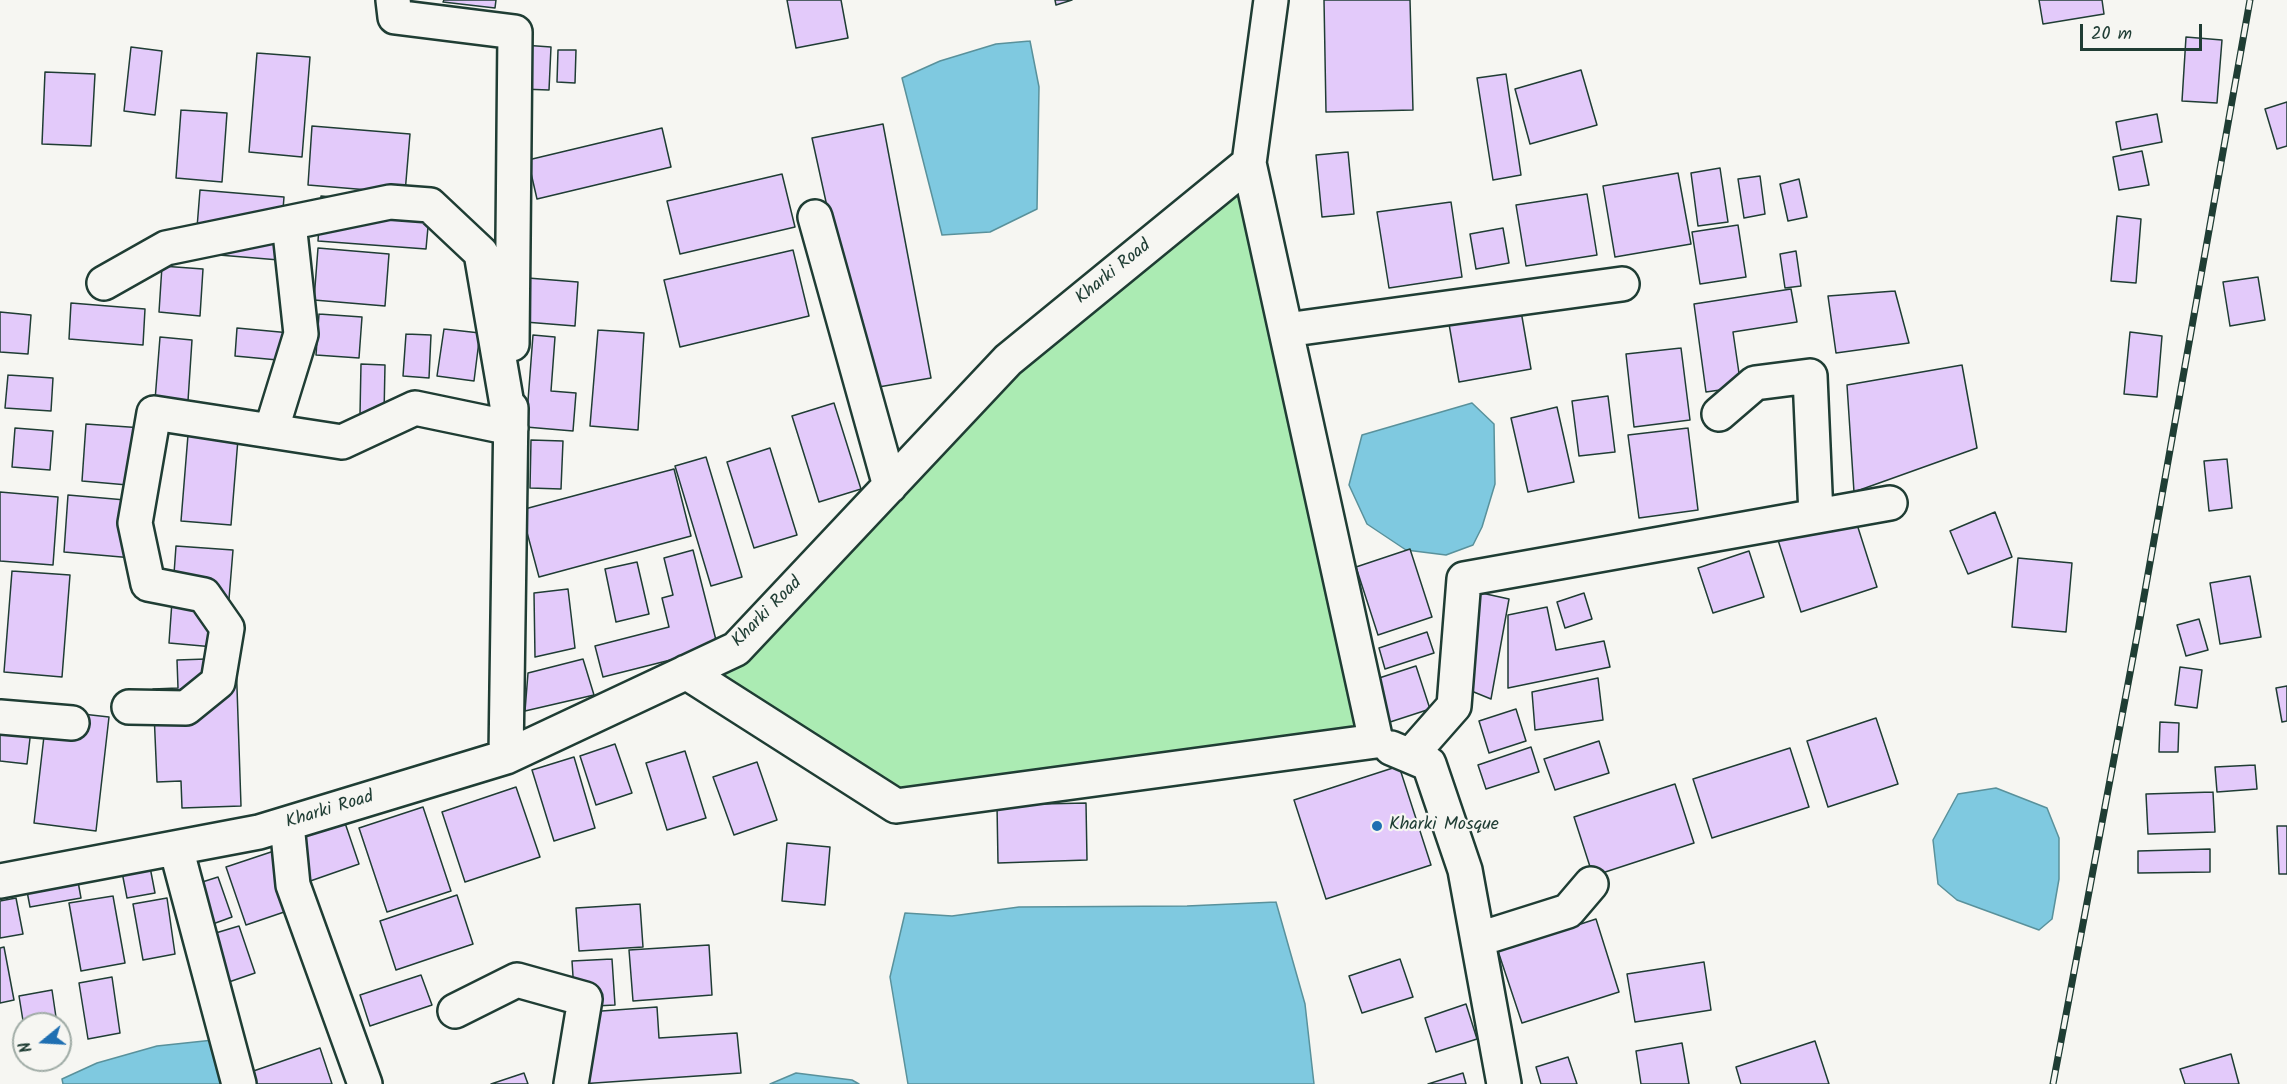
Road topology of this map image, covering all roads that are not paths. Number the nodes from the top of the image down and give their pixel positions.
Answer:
1 (393, 0) edge
2 (1271, 0) edge
3 (1249, 163) junction
4 (815, 217) dead end
5 (289, 223) junction
6 (104, 283) dead end
7 (1622, 284) dead end
8 (1286, 330) junction
9 (1719, 414) dead end
10 (511, 428) junction
11 (271, 431) junction
12 (890, 486) junction
13 (1890, 503) dead end
14 (1816, 516) junction
15 (686, 672) junction
16 (129, 707) dead end
17 (0, 717) edge
18 (72, 723) dead end
19 (1376, 741) junction
20 (1410, 756) junction
21 (506, 757) junction
22 (287, 824) junction
23 (176, 848) junction
24 (0, 881) edge
25 (1591, 884) dead end
26 (1492, 935) dead end
27 (455, 1011) dead end
28 (238, 1084) edge
29 (365, 1084) edge
30 (571, 1084) edge
31 (1504, 1084) edge

1 - 10 street
2 - 3 street
3 - 8 street
3 - 12 street, Kharki Road
4 - 12 street
5 - 6 street
5 - 10 street
5 - 11 street
7 - 8 street
8 - 19 street
9 - 14 street
10 - 11 street
10 - 21 street
11 - 16 street
12 - 15 street, Kharki Road
13 - 14 street
14 - 20 street
15 - 19 street
15 - 21 street, Kharki Road
17 - 18 street
19 - 20 street
20 - 31 street
21 - 22 street, Kharki Road
22 - 23 street, Kharki Road
22 - 29 street
23 - 24 street, Kharki Road
23 - 28 street
25 - 26 street
27 - 30 street

